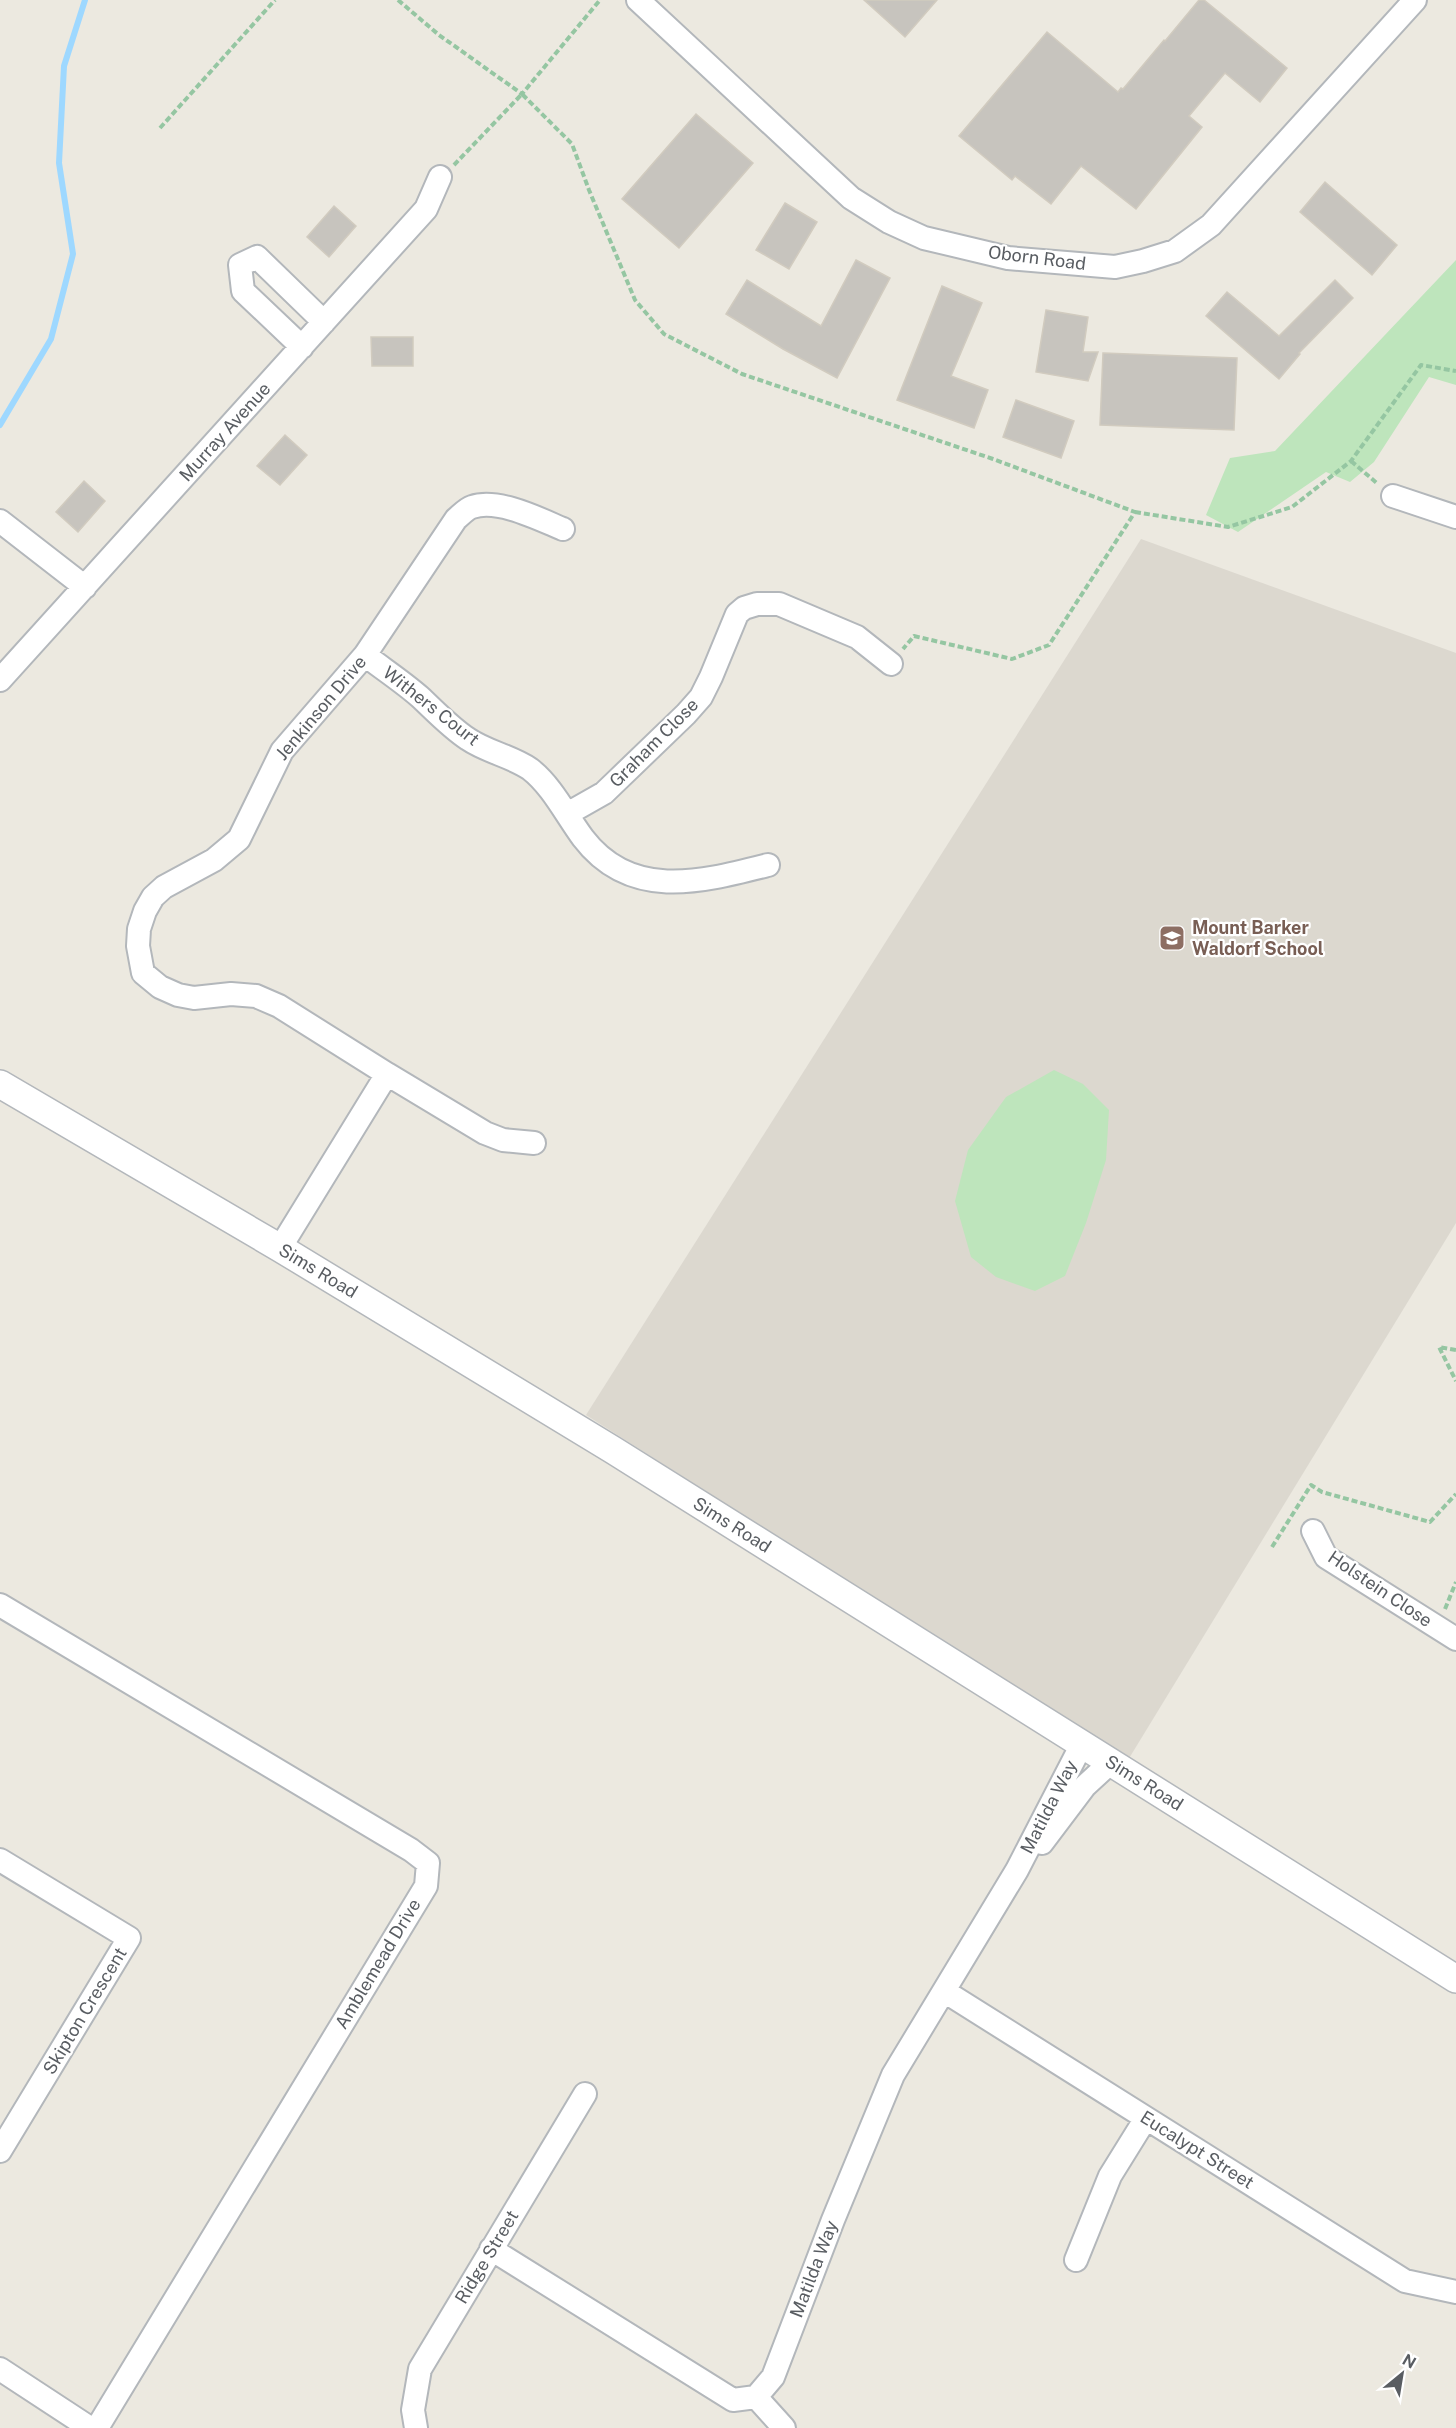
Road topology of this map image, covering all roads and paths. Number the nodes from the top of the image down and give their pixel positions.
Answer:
1 (275, 0) edge
2 (398, 0) edge
3 (600, 0) edge
4 (638, 0) edge
5 (1415, 0) edge
6 (522, 94) junction
7 (160, 128) dead end
8 (440, 177) joint
9 (324, 322) junction
10 (302, 347) junction
11 (1456, 371) edge
12 (1352, 461) junction
13 (1393, 496) joint
14 (1135, 512) junction
15 (1456, 517) edge
16 (0, 521) edge
17 (563, 529) dead end
18 (85, 586) junction
19 (365, 655) junction
20 (891, 664) joint
21 (0, 680) edge
22 (567, 814) junction
23 (768, 865) dead end
24 (387, 1074) junction
25 (0, 1084) edge
26 (534, 1143) dead end
27 (280, 1248) junction
28 (1456, 1350) edge
29 (1456, 1380) edge
30 (1456, 1494) edge
31 (1313, 1531) dead end
32 (1272, 1547) dead end
33 (1456, 1582) edge
34 (0, 1605) edge
35 (1443, 1612) dead end
36 (1456, 1639) edge
37 (1082, 1744) junction
38 (1111, 1762) junction
39 (0, 1860) edge
40 (1017, 1870) junction
41 (1456, 1979) edge
42 (944, 1991) junction
43 (585, 2094) dead end
44 (1146, 2118) junction
45 (0, 2151) edge
46 (491, 2249) junction
47 (1076, 2260) dead end
48 (1456, 2292) edge
49 (0, 2369) edge
50 (756, 2397) junction
51 (90, 2428) edge
52 (97, 2428) edge
53 (416, 2428) edge
54 (784, 2428) edge

1 - 7 path
2 - 6 path
3 - 6 path
4 - 5 street, Oborn Road
6 - 8 path
6 - 14 path
8 - 9 street, Murray Avenue
9 - 10 street, Murray Avenue
9 - 10 street
10 - 18 street, Murray Avenue
11 - 12 path
12 - 13 path
12 - 14 path
13 - 15 street
14 - 20 path
16 - 18 street
17 - 19 street, Jenkinson Drive
18 - 21 street, Murray Avenue
19 - 22 street, Withers Court
19 - 24 street, Jenkinson Drive
20 - 22 street, Graham Close
22 - 23 street, Withers Court
24 - 26 street, Jenkinson Drive
24 - 27 street
25 - 27 street, Sims Road
27 - 37 street, Sims Road
28 - 29 path
30 - 32 path
31 - 36 street, Holstein Close
33 - 35 path
34 - 52 street, Amblemead Drive
37 - 38 street, Sims Road
37 - 40 street, Matilda Way
38 - 40 street, Matilda Way
38 - 41 street, Sims Road
39 - 45 street, Skipton Crescent
40 - 42 street, Matilda Way
42 - 44 street, Eucalypt Street
42 - 50 street, Matilda Way
43 - 46 street, Ridge Street
44 - 47 street
44 - 48 street, Eucalypt Street
46 - 50 street
46 - 53 street, Ridge Street
49 - 51 street
50 - 54 street

